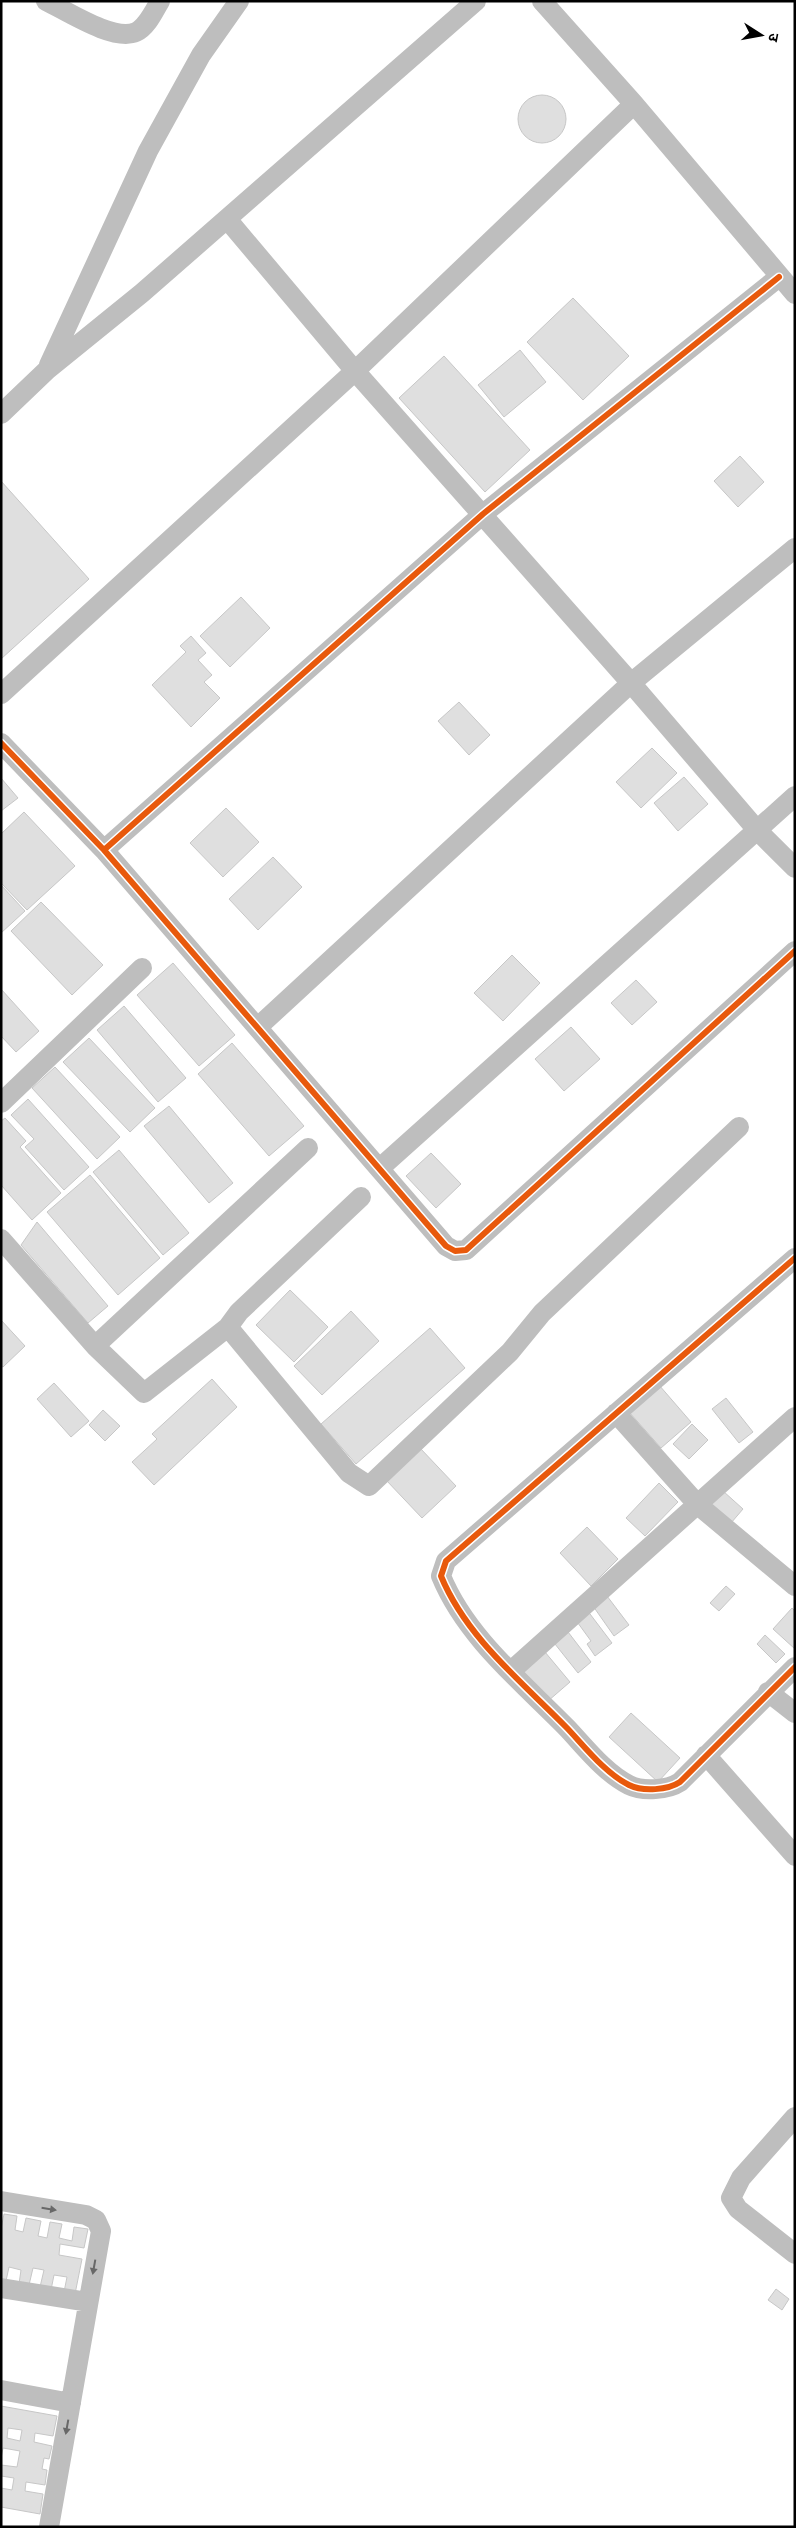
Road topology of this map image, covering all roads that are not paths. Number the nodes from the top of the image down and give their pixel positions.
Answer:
1 (46, 1) edge
2 (160, 1) edge
3 (238, 1) edge
4 (476, 1) edge
5 (542, 1) edge
6 (634, 104) junction
7 (227, 219) junction
8 (779, 277) junction
9 (795, 294) edge
10 (47, 370) junction
11 (355, 371) junction
12 (1, 414) edge
13 (483, 514) junction
14 (795, 548) edge
15 (631, 683) junction
16 (1, 694) edge
17 (1, 743) edge
18 (795, 796) edge
19 (757, 830) junction
20 (104, 850) junction
21 (795, 868) edge
22 (795, 951) edge
23 (142, 968) dead end
24 (258, 1027) junction
25 (1, 1103) edge
26 (739, 1127) dead end
27 (308, 1148) dead end
28 (380, 1168) junction
29 (361, 1197) dead end
30 (1, 1239) edge
31 (795, 1258) edge
32 (228, 1327) junction
33 (94, 1346) junction
34 (616, 1413) junction
35 (795, 1417) edge
36 (698, 1505) junction
37 (795, 1586) edge
38 (795, 1667) edge
39 (511, 1671) junction
40 (768, 1692) junction
41 (795, 1713) edge
42 (706, 1756) junction
43 (795, 1856) edge
44 (795, 2117) edge
45 (1, 2202) edge
46 (795, 2254) edge
47 (1, 2288) edge
48 (88, 2302) junction
49 (1, 2390) edge
50 (71, 2403) junction
51 (49, 2527) edge

1 - 2 street
3 - 10 street
4 - 7 street
5 - 6 street
6 - 8 street
6 - 11 street
7 - 10 street
7 - 11 street
8 - 9 street
8 - 13 street
10 - 12 street
11 - 13 street
11 - 16 street
13 - 15 street
13 - 20 street
14 - 15 street
15 - 19 street
15 - 24 street
17 - 20 street
18 - 19 street
19 - 21 street
19 - 28 street
20 - 24 street
22 - 28 street
23 - 25 street
24 - 28 street
26 - 32 street
27 - 33 street
29 - 32 street
30 - 33 street
31 - 34 street
32 - 33 street
34 - 36 street
34 - 39 street
35 - 36 street
36 - 37 street
36 - 39 street
38 - 40 street
39 - 42 street
40 - 41 street
40 - 42 street
42 - 43 street
44 - 46 street
45 -> 48 street
47 - 48 street
48 - 50 street
49 - 50 street
50 -> 51 street

